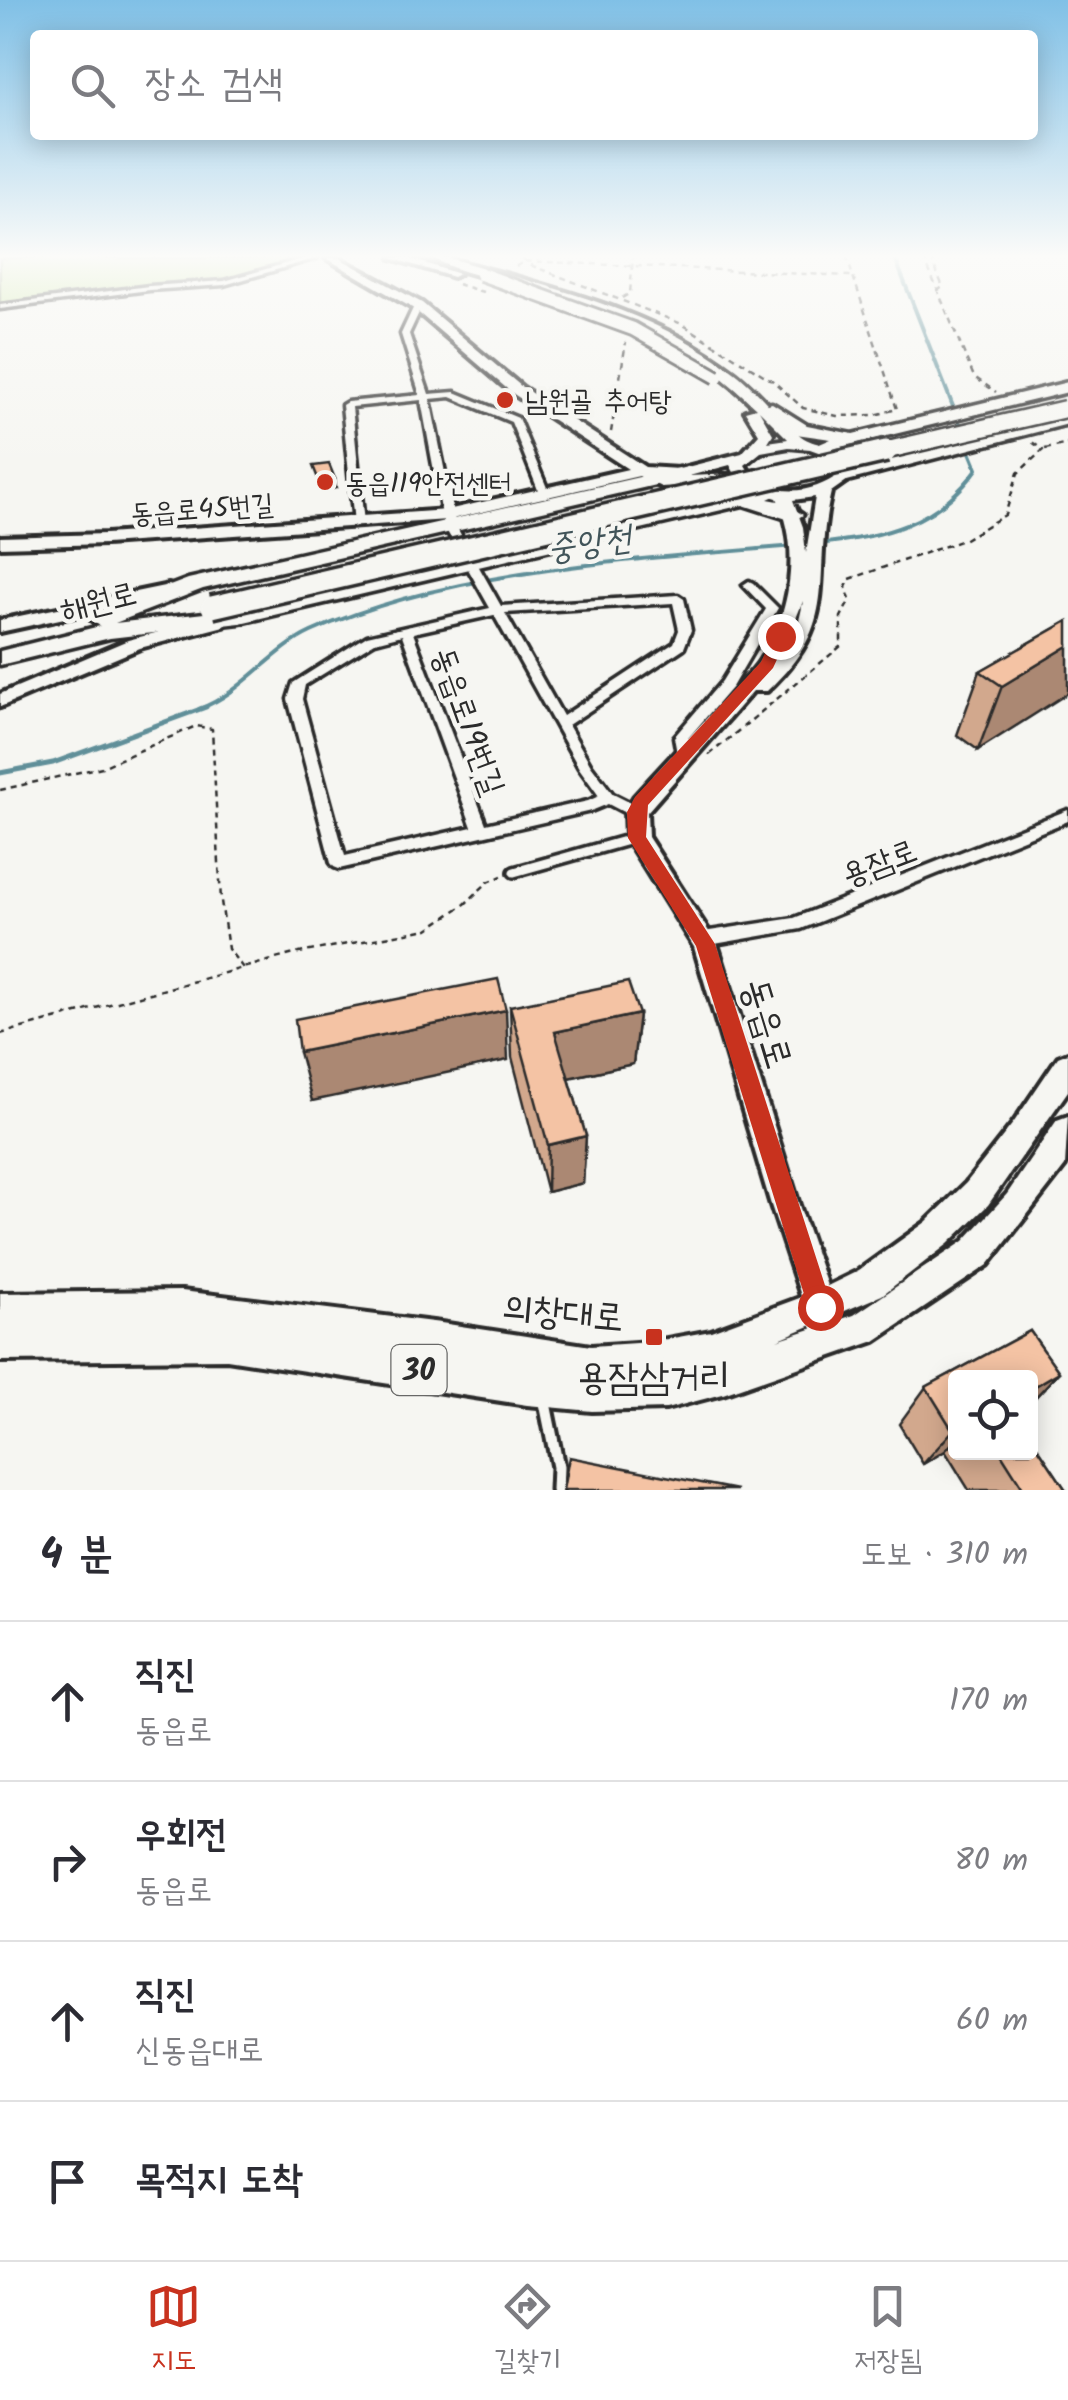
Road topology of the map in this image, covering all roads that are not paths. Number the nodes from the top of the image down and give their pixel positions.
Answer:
1 (408, 328) edge
2 (443, 328) edge
3 (631, 328) edge
4 (653, 328) edge
5 (426, 397) junction
6 (1066, 403) edge
7 (766, 407) junction
8 (890, 431) junction
9 (799, 442) junction
10 (824, 446) junction
11 (750, 453) junction
12 (679, 474) joint
13 (847, 475) junction
14 (742, 478) junction
15 (642, 479) junction
16 (824, 490) junction
17 (778, 494) junction
18 (545, 495) junction
19 (737, 502) junction
20 (793, 515) junction
21 (448, 521) junction
22 (359, 523) junction
23 (0, 542) edge
24 (473, 566) junction
25 (749, 585) dead end
26 (807, 590) junction
27 (205, 596) junction
28 (496, 608) junction
29 (240, 616) junction
30 (0, 626) edge
31 (106, 626) junction
32 (406, 630) junction
33 (0, 644) edge
34 (0, 658) edge
35 (0, 702) edge
36 (564, 722) junction
37 (683, 756) junction
38 (608, 798) junction
39 (1068, 815) edge
40 (636, 825) junction
41 (481, 831) junction
42 (514, 872) road end
43 (703, 939) junction
44 (1068, 1066) edge
45 (1068, 1130) edge
46 (0, 1310) edge
47 (825, 1322) junction
48 (0, 1344) edge
49 (544, 1389) junction
50 (557, 1490) edge

1 - 5 street
2 - 15 main road
3 - 11 main road, bridge
4 - 7 main road
5 - 18 street
5 - 21 street
5 - 22 street
6 - 8 highway
6 - 13 highway
6 - 27 highway, bridge
7 - 8 highway
7 - 9 main road
8 - 10 highway
9 - 10 main road
9 - 11 main road
10 - 13 main road
11 - 12 main road
11 - 14 main road
12 - 15 highway
13 - 16 main road
14 - 15 main road, 동읍로45번길
14 - 17 main road
15 - 18 main road, 동읍로45번길
15 - 21 highway
16 - 17 main road
16 - 26 main road
17 - 19 highway
17 - 20 main road
18 - 21 main road, 동읍로45번길
19 - 20 highway
19 - 24 highway
20 - 26 main road
21 - 22 main road, 동읍로45번길
21 - 24 street
21 - 27 highway
22 - 23 main road, 동읍로45번길
24 - 28 street
24 - 29 highway
25 - 37 street
26 - 37 main road
27 - 30 main road
27 - 31 highway, 해원로
28 - 32 street, 동읍로19번길
28 - 36 street, 동읍로19번길
28 - 36 street, 동읍로19번길
29 - 31 highway
29 - 35 main road
31 - 33 highway, 해원로
31 - 34 highway, 해원로
32 - 41 street, 동읍로19번길
32 - 41 street, 동읍로19번길
36 - 38 street, 동읍로19번길
37 - 40 main road
38 - 40 street, 동읍로19번길
38 - 41 street, 동읍로19번길
39 - 43 street, 용잠로
40 - 42 lane
40 - 43 main road, 동읍로
43 - 47 main road, 동읍로
44 - 47 main road, 의창대로
45 - 47 main road, 의창대로
46 - 47 main road, 의창대로 / 30
47 - 49 main road, 의창대로 / 30
48 - 49 main road, 의창대로 / 30
49 - 50 lane

